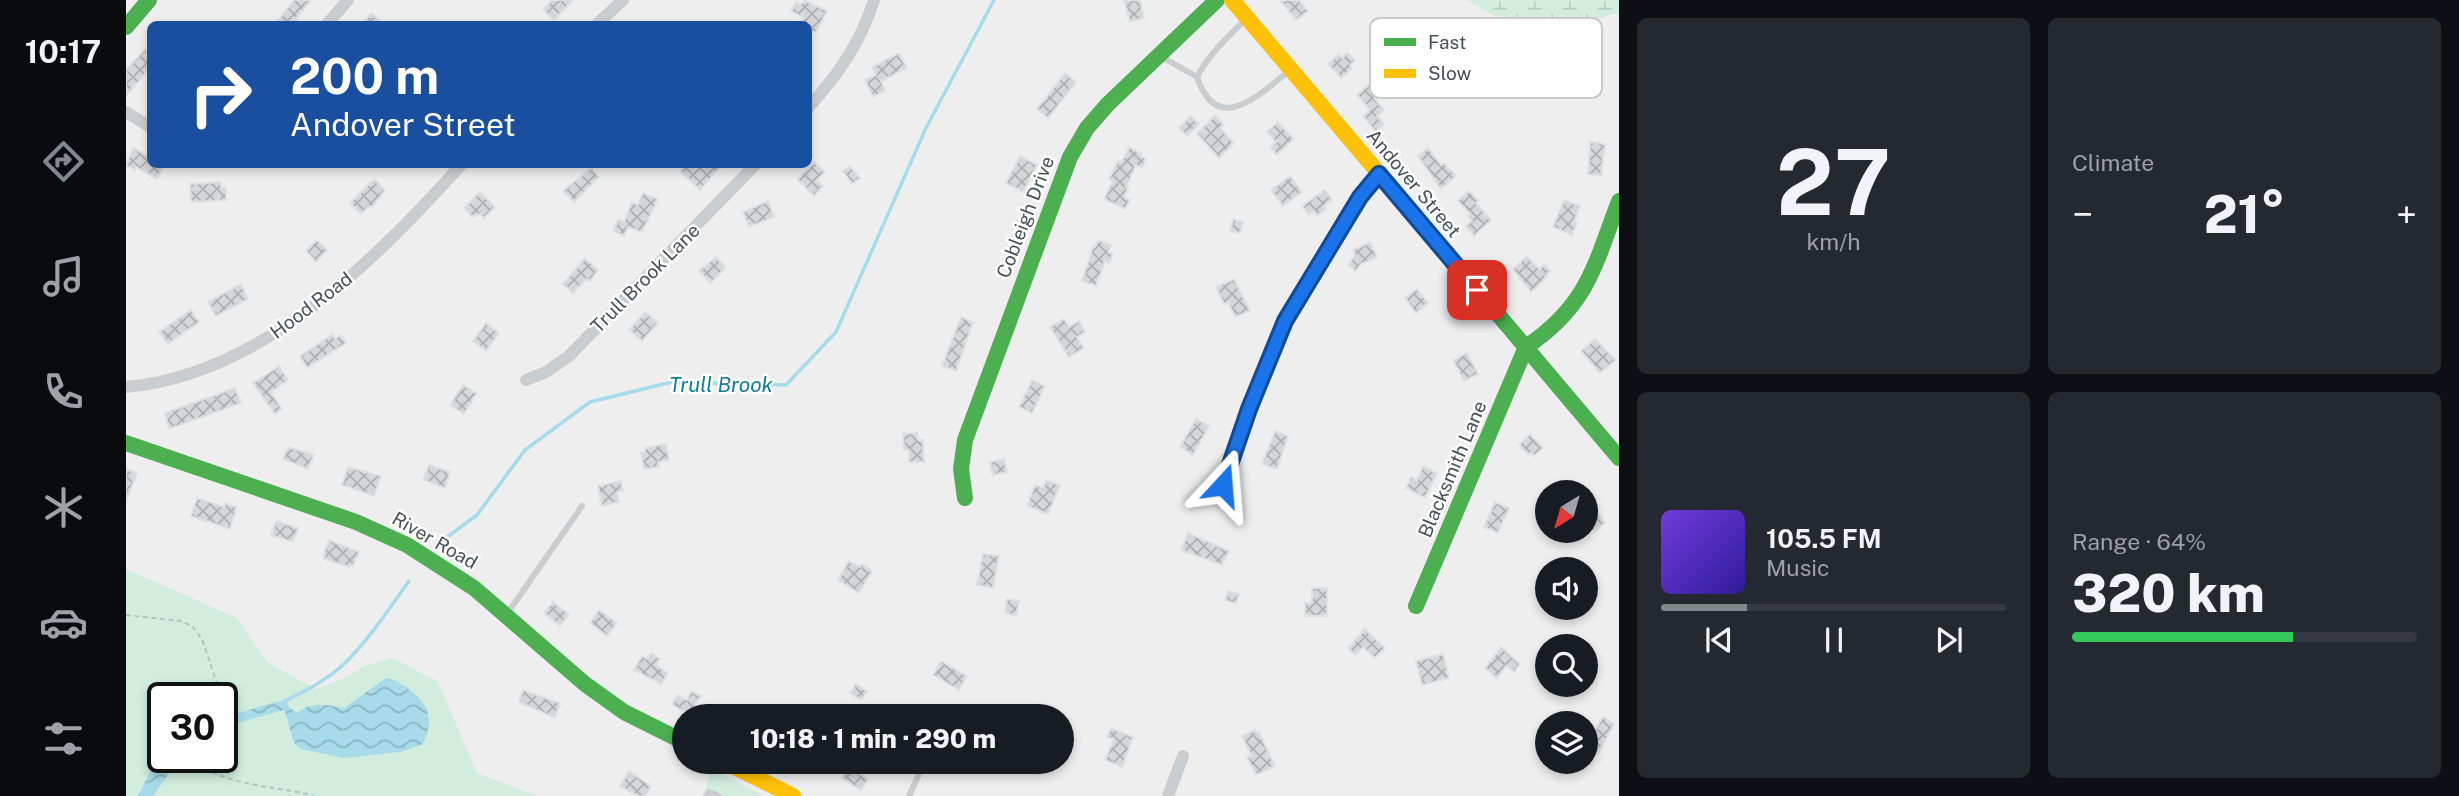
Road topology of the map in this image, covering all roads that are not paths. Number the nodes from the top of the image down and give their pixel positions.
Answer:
1 (149, 0) edge
2 (348, 0) edge
3 (623, 0) edge
4 (874, 0) edge
5 (1217, 0) edge
6 (1232, 0) edge
7 (1247, 18) junction
8 (330, 21) edge
9 (600, 21) edge
10 (126, 27) edge
11 (1159, 55) junction
12 (1291, 70) junction
13 (1197, 78) junction
14 (812, 103) edge
15 (126, 112) edge
16 (147, 125) edge
17 (459, 168) edge
18 (752, 168) edge
19 (1379, 174) junction
20 (1619, 201) edge
21 (1526, 347) junction
22 (526, 380) dead end
23 (126, 387) edge
24 (126, 443) edge
25 (1619, 458) edge
26 (1223, 485) dead end
27 (965, 498) dead end
28 (582, 506) dead end
29 (1416, 606) dead end
30 (506, 615) junction
31 (672, 736) edge
32 (1183, 757) dead end
33 (749, 774) edge
34 (919, 774) edge
35 (706, 796) edge
36 (719, 796) edge
37 (793, 796) edge
38 (909, 796) edge
39 (1168, 796) edge

1 - 10 main road
2 - 8 street
3 - 9 street
4 - 14 street
5 - 11 main road, Cobleigh Drive
6 - 7 main road, Andover Street
7 - 12 main road, Andover Street
7 - 13 lane
11 - 13 lane
11 - 27 main road, Cobleigh Drive
12 - 13 lane
12 - 19 main road, Andover Street
15 - 16 street
17 - 23 street, Hood Road
18 - 22 street, Trull Brook Lane
19 - 21 main road, Andover Street
19 - 26 street
20 - 21 main road
21 - 25 main road, Andover Street
21 - 29 main road, Blacksmith Lane
24 - 30 main road, River Road
28 - 30 lane
30 - 31 main road, River Road
32 - 39 street
33 - 37 main road
34 - 38 lane
35 - 36 lane

